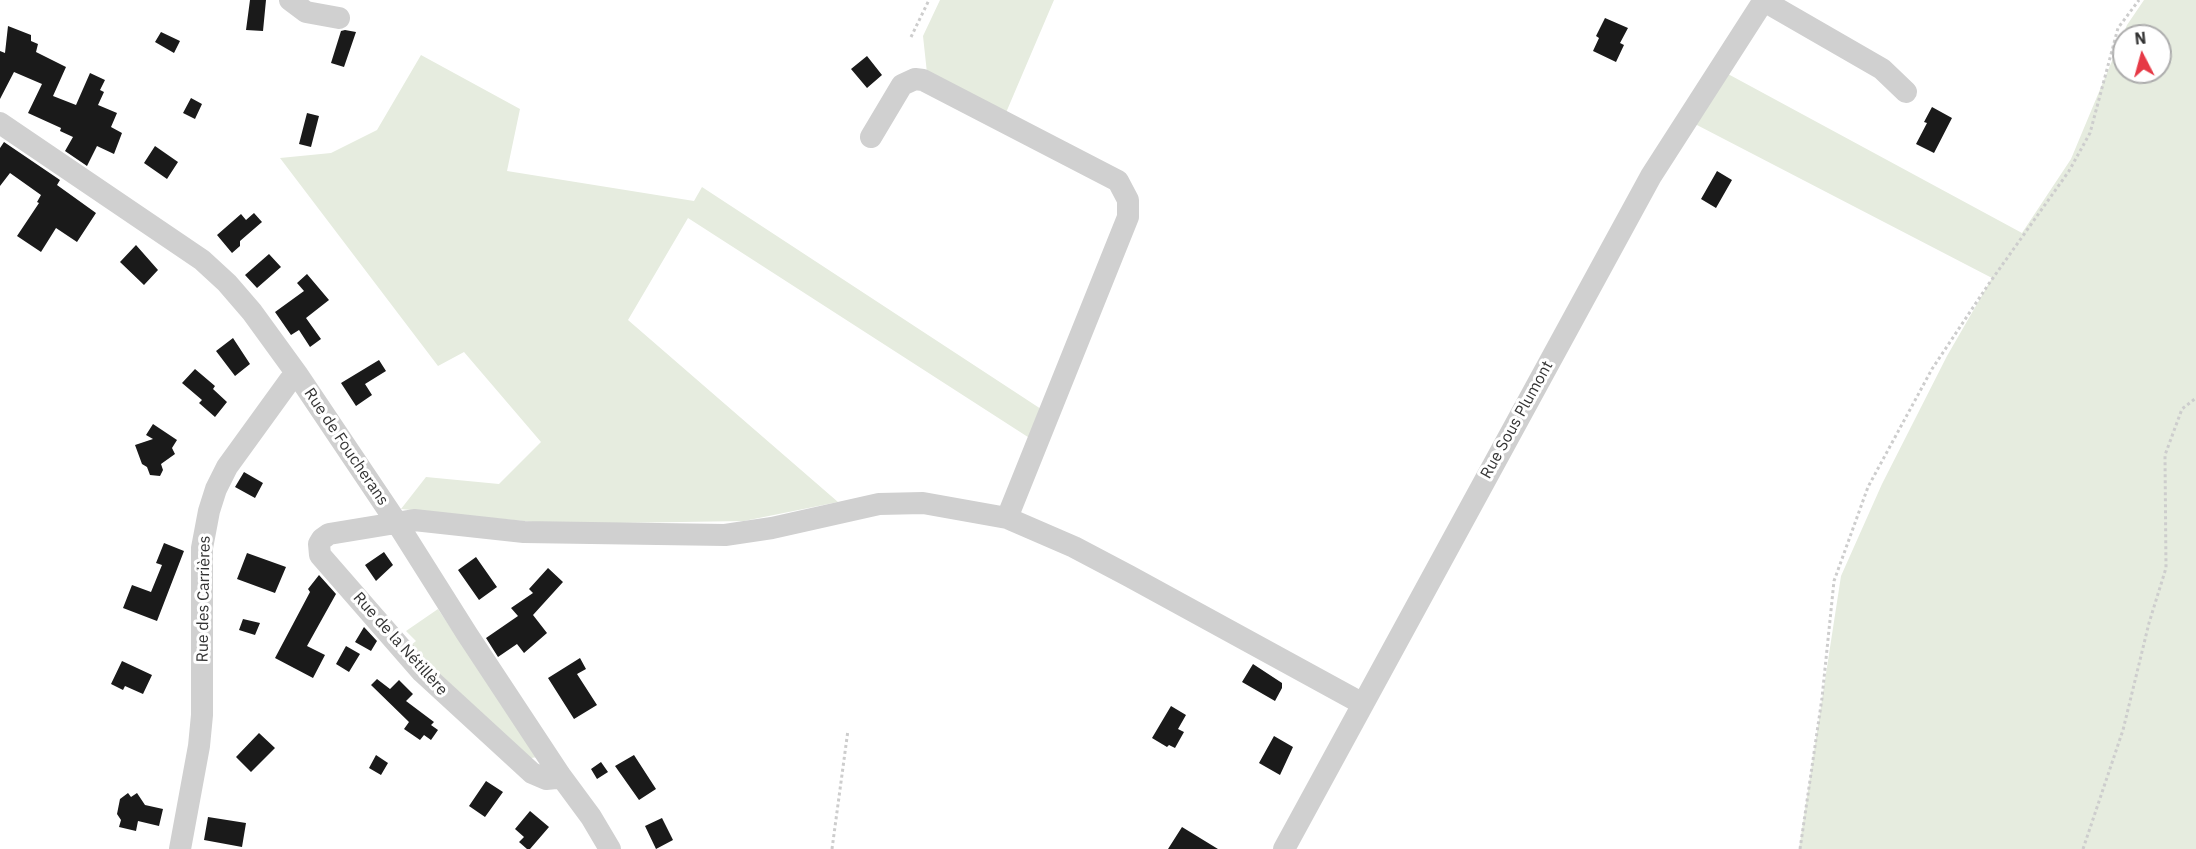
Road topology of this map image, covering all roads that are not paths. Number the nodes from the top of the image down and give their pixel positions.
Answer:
1 (290, 0) edge
2 (1764, 1) edge
3 (339, 18) dead end
4 (1906, 92) dead end
5 (2, 129) edge
6 (872, 137) dead end
7 (297, 374) junction
8 (1007, 518) junction
9 (397, 523) junction
10 (1363, 704) junction
11 (560, 775) junction
12 (180, 849) edge
13 (610, 849) edge
14 (1284, 849) edge

1 - 3 street
2 - 4 street
2 - 10 street, Rue Sous Plumont
5 - 7 street, Rue de Foucherans
6 - 8 street
7 - 9 street, Rue de Foucherans
7 - 12 street, Rue des Carrières
8 - 9 street, Rue de la Nétillère
8 - 10 street, Rue de la Nétillère
9 - 11 street, Rue de Foucherans
9 - 11 street, Rue de la Nétillère
10 - 14 street, Rue Sous Plumont
11 - 13 street, Rue de Foucherans

